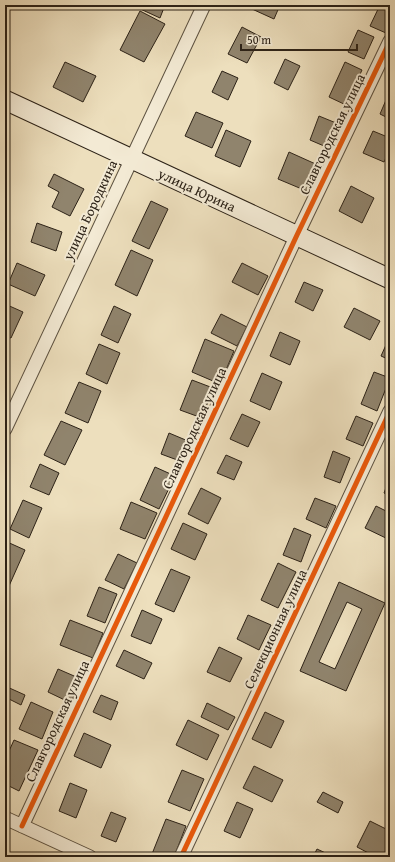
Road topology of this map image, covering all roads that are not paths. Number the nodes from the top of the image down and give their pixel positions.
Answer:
1 (204, 5) edge
2 (390, 41) edge
3 (5, 100) edge
4 (132, 159) junction
5 (297, 236) junction
6 (390, 279) edge
7 (390, 411) edge
8 (5, 429) edge
9 (5, 818) edge
10 (22, 826) junction
11 (90, 857) edge
12 (181, 857) edge

1 - 4 street, улица Бородкина
2 - 5 street, Славгородская улица
3 - 4 main road, улица Юрина
4 - 5 main road, улица Юрина
4 - 8 street, улица Бородкина
5 - 6 main road, улица Юрина
5 - 10 street, Славгородская улица
7 - 12 street, Селекционная улица
9 - 10 street
10 - 11 street

